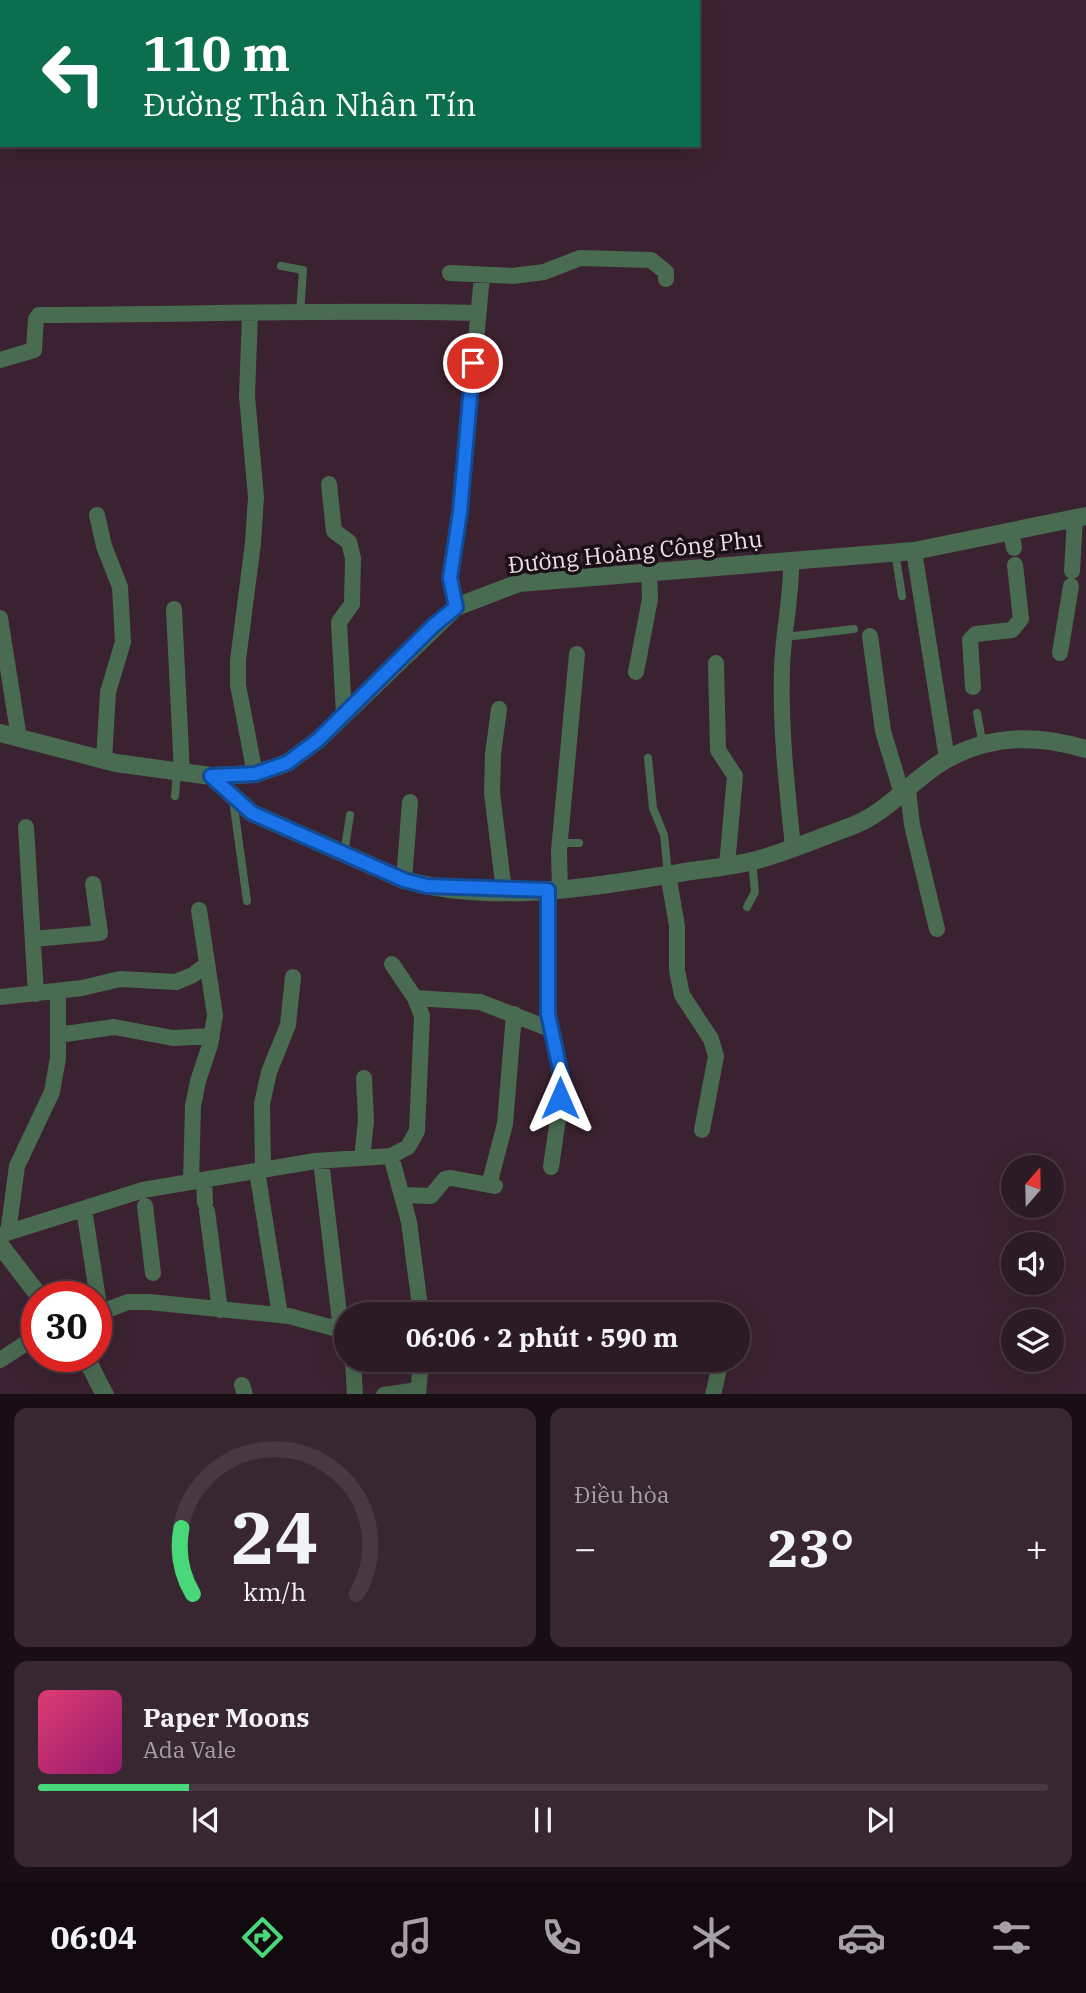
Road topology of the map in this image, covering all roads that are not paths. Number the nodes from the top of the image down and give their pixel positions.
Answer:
1 (281, 266) dead end
2 (450, 273) dead end
3 (482, 276) junction
4 (666, 279) dead end
5 (300, 313) junction
6 (478, 313) junction
7 (250, 315) junction
8 (0, 360) edge
9 (330, 484) dead end
10 (97, 515) dead end
11 (1081, 517) edge
12 (914, 551) junction
13 (895, 552) junction
14 (791, 560) junction
15 (1015, 565) dead end
16 (649, 571) junction
17 (902, 596) dead end
18 (456, 607) junction
19 (174, 609) dead end
20 (0, 618) edge
21 (853, 629) dead end
22 (870, 636) dead end
23 (785, 637) junction
24 (1060, 653) dead end
25 (577, 654) dead end
26 (716, 663) dead end
27 (636, 671) dead end
28 (973, 687) dead end
29 (499, 709) dead end
30 (977, 713) dead end
31 (344, 715) junction
32 (0, 733) edge
33 (19, 738) junction
34 (983, 746) junction
35 (1086, 749) edge
36 (648, 758) dead end
37 (947, 759) junction
38 (104, 761) junction
39 (179, 773) junction
40 (255, 774) junction
41 (211, 776) junction
42 (905, 792) junction
43 (176, 796) dead end
44 (233, 799) junction
45 (410, 803) dead end
46 (350, 815) dead end
47 (26, 827) dead end
48 (559, 843) junction
49 (579, 844) dead end
50 (793, 847) junction
51 (344, 853) junction
52 (752, 861) junction
53 (727, 865) junction
54 (668, 874) junction
55 (404, 880) junction
56 (93, 884) dead end
57 (554, 890) junction
58 (504, 891) junction
59 (247, 901) dead end
60 (747, 907) dead end
61 (199, 911) dead end
62 (937, 929) dead end
63 (33, 939) junction
64 (207, 964) junction
65 (392, 964) dead end
66 (293, 977) dead end
67 (58, 991) junction
68 (36, 994) junction
69 (0, 998) edge
70 (415, 998) junction
71 (514, 1014) junction
72 (550, 1029) junction
73 (58, 1035) junction
74 (212, 1036) junction
75 (364, 1078) dead end
76 (702, 1130) dead end
77 (391, 1156) junction
78 (362, 1158) junction
79 (321, 1161) junction
80 (551, 1167) dead end
81 (260, 1170) junction
82 (198, 1181) junction
83 (403, 1195) junction
84 (145, 1206) dead end
85 (84, 1209) junction
86 (3, 1237) edge
87 (30, 1281) edge
88 (94, 1281) edge
89 (149, 1302) junction
90 (338, 1302) edge
91 (419, 1302) edge
92 (112, 1308) edge
93 (220, 1310) junction
94 (280, 1315) junction
95 (334, 1327) edge
96 (21, 1346) edge
97 (0, 1360) edge
98 (93, 1372) edge
99 (354, 1372) edge
100 (420, 1372) edge
101 (718, 1372) edge
102 (418, 1392) edge
103 (104, 1394) edge
104 (355, 1394) edge
105 (395, 1394) edge
106 (713, 1394) edge

1 - 5 lane
2 - 3 street
3 - 4 street
3 - 6 street
5 - 6 street
5 - 7 street
6 - 18 street
7 - 8 street
7 - 40 street
9 - 31 street
10 - 38 street
11 - 12 street, Đường Hoàng Công Phụ
11 - 24 street
12 - 13 street, Đường Hoàng Công Phụ
12 - 37 street
13 - 14 street, Đường Hoàng Công Phụ
13 - 17 lane
14 - 16 street, Đường Hoàng Công Phụ
14 - 23 street
15 - 28 street
16 - 18 street, Đường Hoàng Công Phụ
16 - 27 street
18 - 31 street, Đường Hoàng Công Phụ
19 - 39 street
20 - 33 street
21 - 23 lane
22 - 42 street
23 - 50 street
25 - 48 street
26 - 53 street
29 - 58 street
30 - 34 lane
31 - 40 street, Đường Hoàng Công Phụ
32 - 33 street, Đường Hoàng Công Phụ
33 - 38 street, Đường Hoàng Công Phụ
34 - 35 street
34 - 37 street
36 - 54 lane
37 - 42 street
38 - 39 street, Đường Hoàng Công Phụ
39 - 41 street, Đường Hoàng Công Phụ
39 - 43 lane
40 - 41 street, Đường Hoàng Công Phụ
41 - 44 street
42 - 50 street
42 - 62 street
44 - 51 street
44 - 59 lane
45 - 55 street
46 - 51 lane
47 - 63 street
48 - 49 lane
48 - 57 street
50 - 52 street
51 - 55 street
52 - 53 street
52 - 60 lane
53 - 54 street
54 - 57 street
54 - 76 street
55 - 58 street
56 - 63 street
57 - 58 street
57 - 72 street
61 - 64 street
63 - 68 street
64 - 67 street
64 - 74 street
65 - 70 street
66 - 81 street
67 - 68 street
67 - 73 street
68 - 69 street
70 - 71 street
70 - 77 street
71 - 72 street
71 - 83 street
72 - 80 street
73 - 74 street
73 - 86 street
74 - 82 street
75 - 78 street
77 - 78 street
77 - 83 street
78 - 79 street
79 - 81 street
79 - 90 street
81 - 82 street
81 - 94 street
82 - 85 street
82 - 93 street
83 - 91 street
84 - 89 street
85 - 86 street
85 - 88 street
86 - 87 street
89 - 92 street
89 - 93 street
93 - 94 street
94 - 95 street
96 - 97 street
98 - 103 street
99 - 104 street
100 - 102 street
101 - 106 street
102 - 105 street

